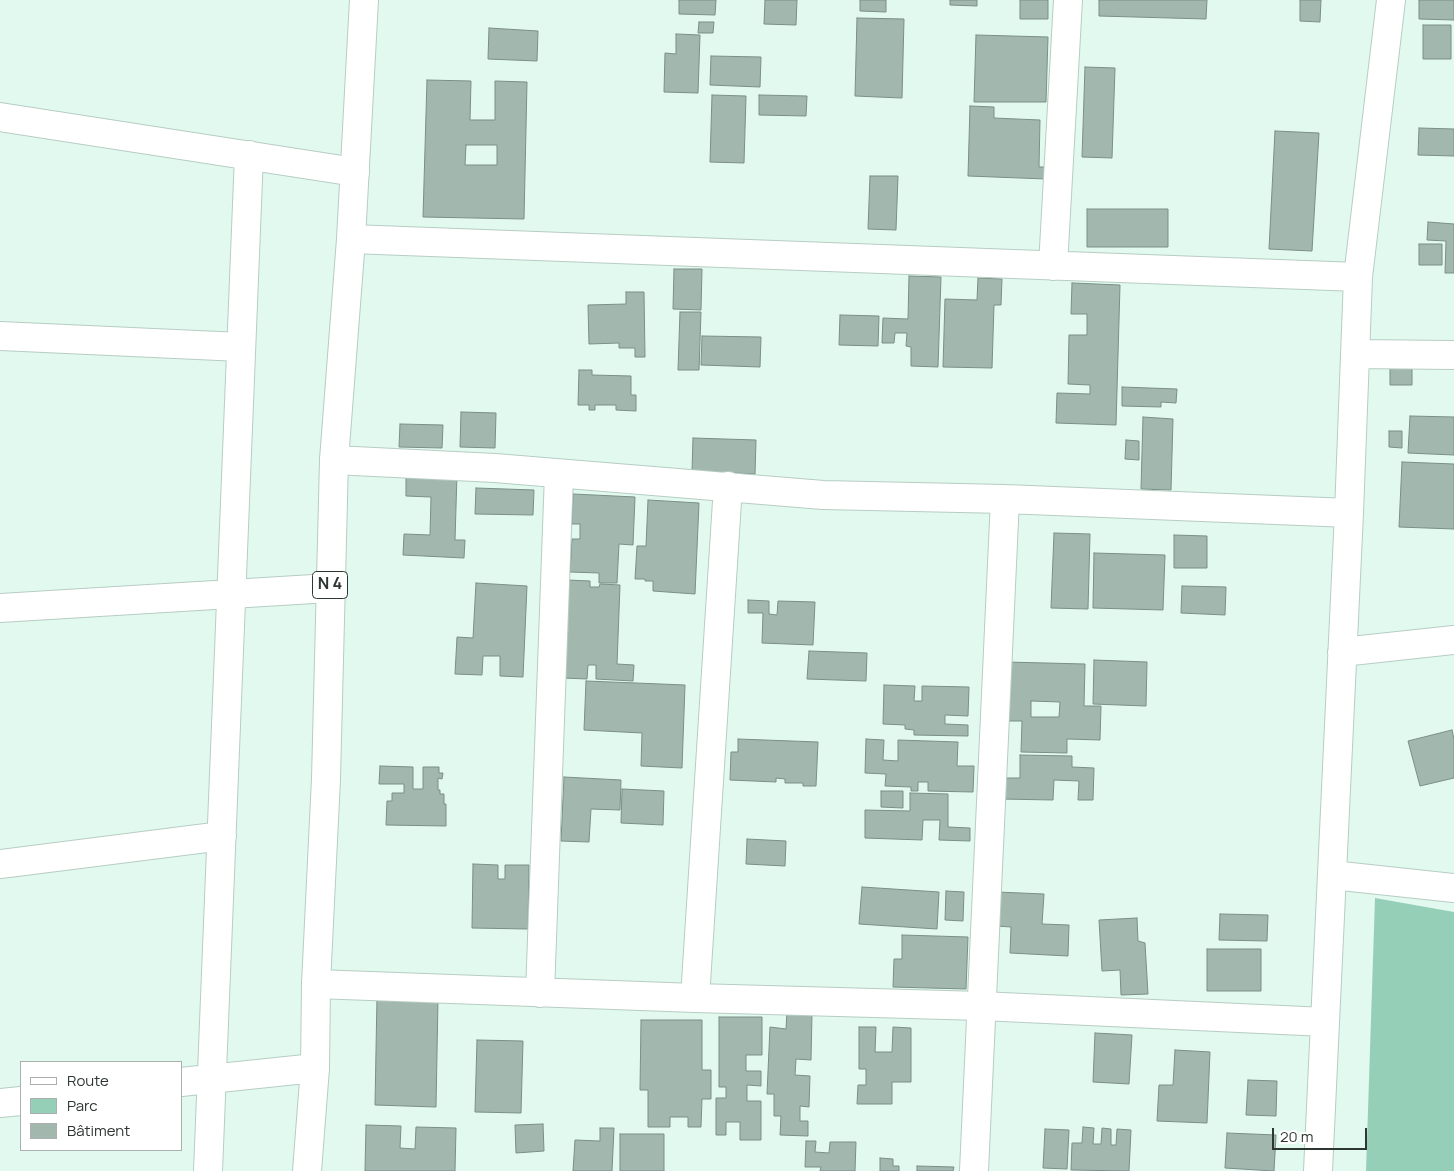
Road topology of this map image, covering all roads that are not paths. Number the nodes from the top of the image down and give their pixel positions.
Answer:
1 (364, 0) edge
2 (1068, 0) edge
3 (1391, 0) edge
4 (0, 117) edge
5 (249, 155) junction
6 (355, 172) junction
7 (351, 239) junction
8 (1053, 266) junction
9 (1358, 277) junction
10 (0, 336) edge
11 (241, 347) junction
12 (1355, 354) junction
13 (1454, 355) edge
14 (334, 460) junction
15 (558, 474) junction
16 (728, 486) junction
17 (1005, 499) junction
18 (1349, 513) junction
19 (330, 588) junction
20 (232, 595) junction
21 (0, 608) edge
22 (1454, 640) edge
23 (1342, 652) junction
24 (222, 836) junction
25 (0, 864) edge
26 (1332, 875) junction
27 (1454, 888) edge
28 (316, 984) junction
29 (540, 993) junction
30 (695, 998) junction
31 (982, 1006) junction
32 (1325, 1022) junction
33 (315, 1068) junction
34 (212, 1079) junction
35 (182, 1082) edge
36 (20, 1100) edge
37 (0, 1103) edge
38 (208, 1171) edge
39 (307, 1171) edge
40 (974, 1171) edge
41 (1318, 1171) edge

1 - 6 street, N 4
2 - 8 street
3 - 9 street
4 - 5 street
5 - 6 street
5 - 11 street
6 - 7 street, N 4
7 - 8 street
7 - 14 street, N 4
8 - 9 street
9 - 12 street
10 - 11 street
11 - 20 street
12 - 13 street
12 - 18 street
14 - 15 street
14 - 19 street, N 4
15 - 16 street
15 - 29 street
16 - 17 street
16 - 30 street
17 - 18 street
17 - 31 street
18 - 23 street
19 - 20 street
19 - 28 street, N 4
20 - 21 street
20 - 24 street
22 - 23 street
23 - 26 street
24 - 25 street
24 - 34 street
26 - 27 street
26 - 32 street
28 - 29 street
28 - 33 street, N 4
29 - 30 street
30 - 31 street
31 - 32 street
31 - 40 street
32 - 41 street
33 - 34 street
33 - 39 street, N 4
34 - 35 street
34 - 38 street
36 - 37 street

